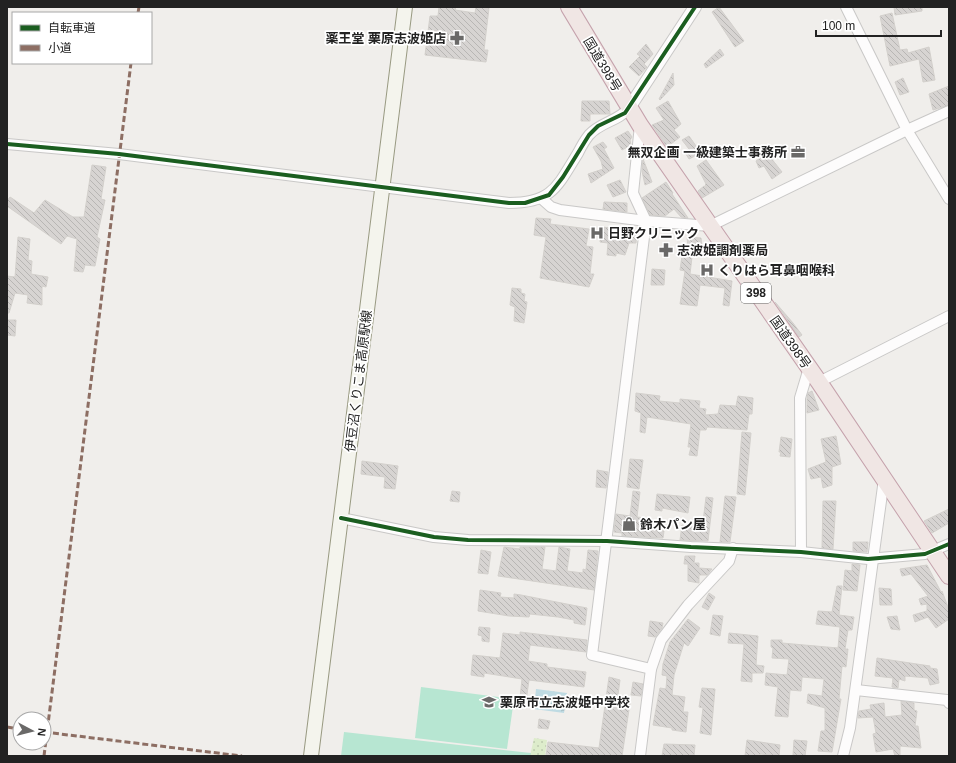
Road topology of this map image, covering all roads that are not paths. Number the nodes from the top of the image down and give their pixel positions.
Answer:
1 (406, 7) edge
2 (569, 7) edge
3 (695, 7) edge
4 (846, 7) edge
5 (629, 108) junction
6 (949, 111) edge
7 (640, 124) junction
8 (907, 130) junction
9 (7, 144) edge
10 (383, 186) junction
11 (542, 199) junction
12 (949, 199) edge
13 (646, 221) junction
14 (710, 226) junction
15 (949, 316) edge
16 (809, 368) junction
17 (819, 382) junction
18 (884, 479) junction
19 (341, 518) junction
20 (607, 541) junction
21 (949, 544) edge
22 (733, 548) junction
23 (933, 551) junction
24 (801, 552) junction
25 (873, 557) junction
26 (949, 576) edge
27 (652, 669) junction
28 (856, 690) junction
29 (949, 703) edge
30 (311, 756) edge
31 (640, 756) edge
32 (844, 756) edge

1 - 10 main road, 伊豆沼くりこま高原駅線
2 - 5 highway, 国道398号 / 398
3 - 5 street
4 - 8 street
5 - 7 highway, 国道398号 / 398
5 - 11 street
6 - 8 street
7 - 13 street
7 - 14 highway, 国道398号 / 398
8 - 12 street
8 - 14 street
9 - 10 street
10 - 11 street
10 - 19 main road, 伊豆沼くりこま高原駅線
11 - 13 street
13 - 14 street
13 - 20 street
14 - 16 highway, 国道398号 / 398
15 - 17 street
16 - 17 highway, 国道398号 / 398
16 - 24 street
17 - 18 highway, 国道398号 / 398
18 - 23 highway, 国道398号 / 398
18 - 25 street
19 - 20 street
19 - 30 main road, 伊豆沼くりこま高原駅線
20 - 22 street
20 - 27 street
21 - 23 street
22 - 24 street
22 - 27 street
23 - 25 street
23 - 26 highway, 国道398号 / 398
24 - 25 street
25 - 28 street
27 - 31 street
28 - 29 street
28 - 32 street

